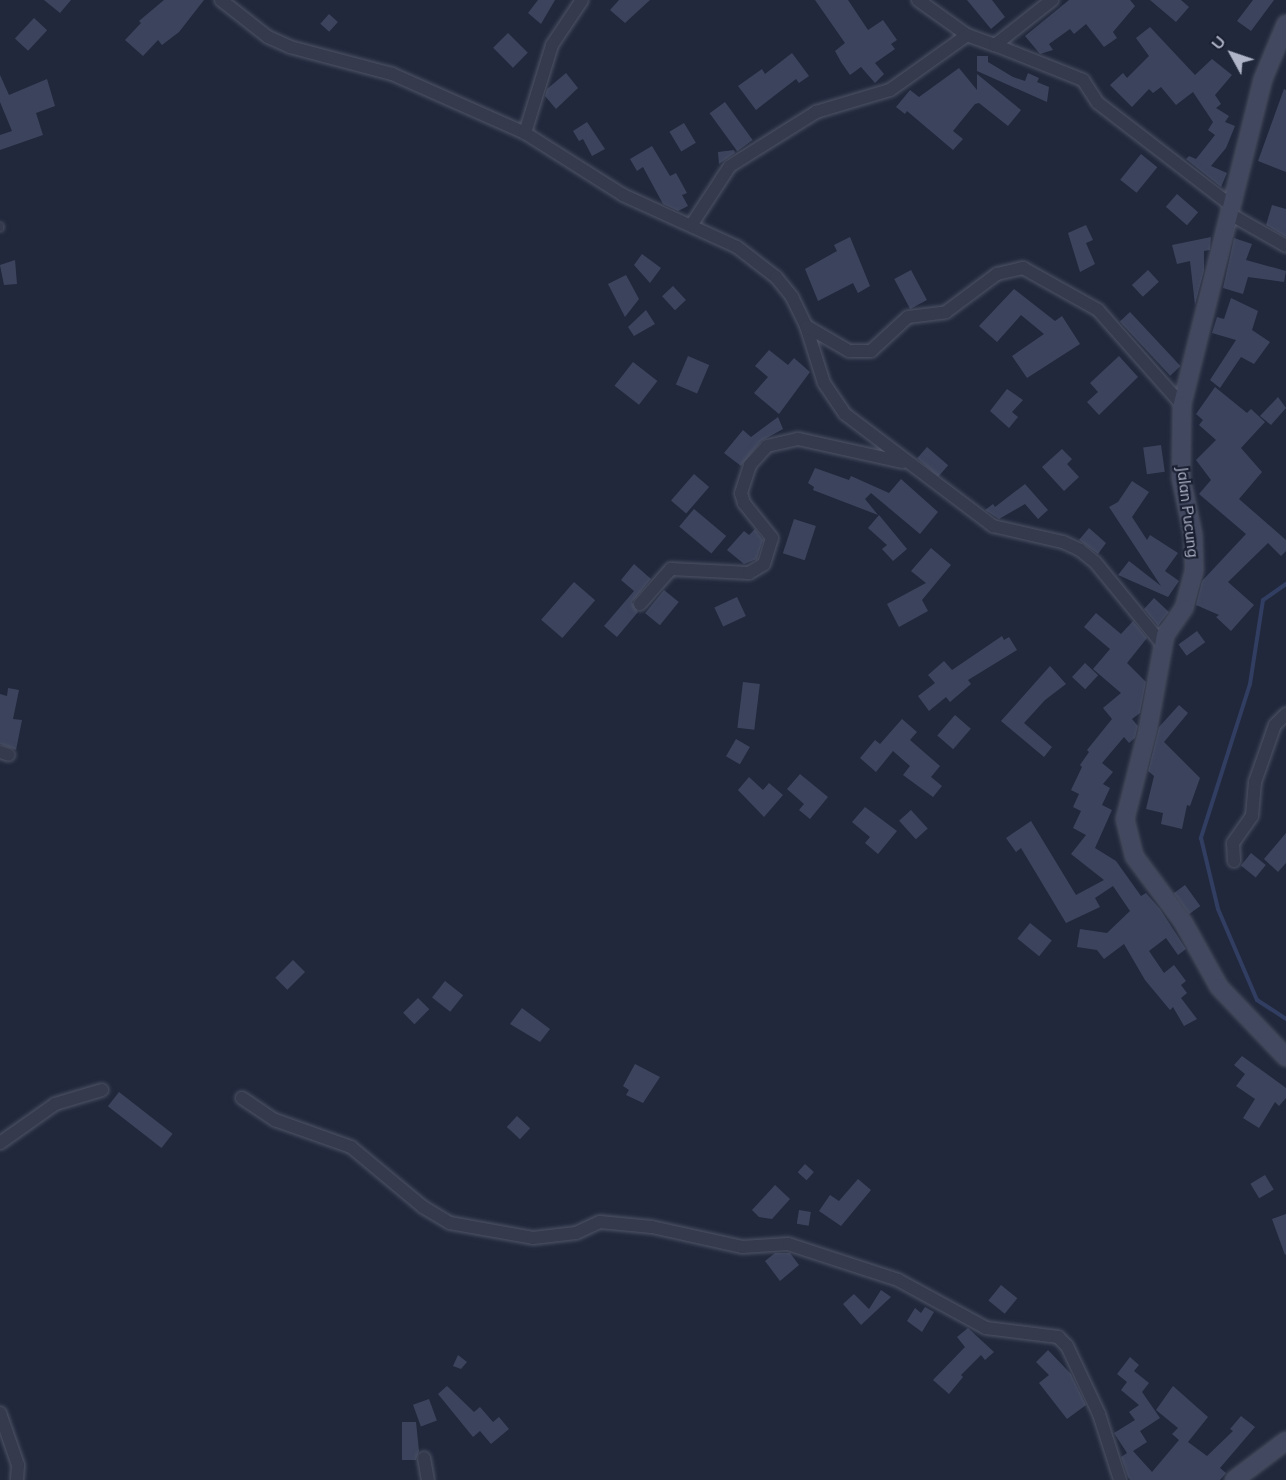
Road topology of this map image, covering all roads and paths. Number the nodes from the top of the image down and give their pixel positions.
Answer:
1 (221, 0) edge
2 (582, 0) edge
3 (918, 0) edge
4 (1052, 0) edge
5 (1286, 24) edge
6 (967, 35) junction
7 (995, 45) junction
8 (525, 133) junction
9 (1228, 208) junction
10 (692, 224) junction
11 (1286, 246) edge
12 (806, 326) junction
13 (1182, 405) junction
14 (906, 463) junction
15 (640, 604) dead end
16 (1163, 645) junction
17 (1286, 714) edge
18 (1234, 861) dead end
19 (1286, 1057) edge
20 (102, 1090) dead end
21 (242, 1098) dead end
22 (0, 1143) edge
23 (0, 1413) edge
24 (1286, 1441) edge
25 (424, 1458) dead end
26 (17, 1480) edge
27 (428, 1480) edge
28 (1120, 1480) edge
29 (1234, 1480) edge

1 - 8 street
2 - 8 street
3 - 6 street
4 - 7 street
5 - 9 main road, Jalan Pucung
6 - 7 street
6 - 10 street
7 - 9 street
8 - 10 street
9 - 11 street
9 - 13 main road, Jalan Pucung
10 - 12 street
12 - 13 street
12 - 14 street
13 - 16 main road, Jalan Pucung
14 - 15 street
14 - 16 street
16 - 19 main road, Jalan Pucung
17 - 18 street
20 - 22 street
21 - 28 street
23 - 26 street
24 - 29 main road
25 - 27 street

